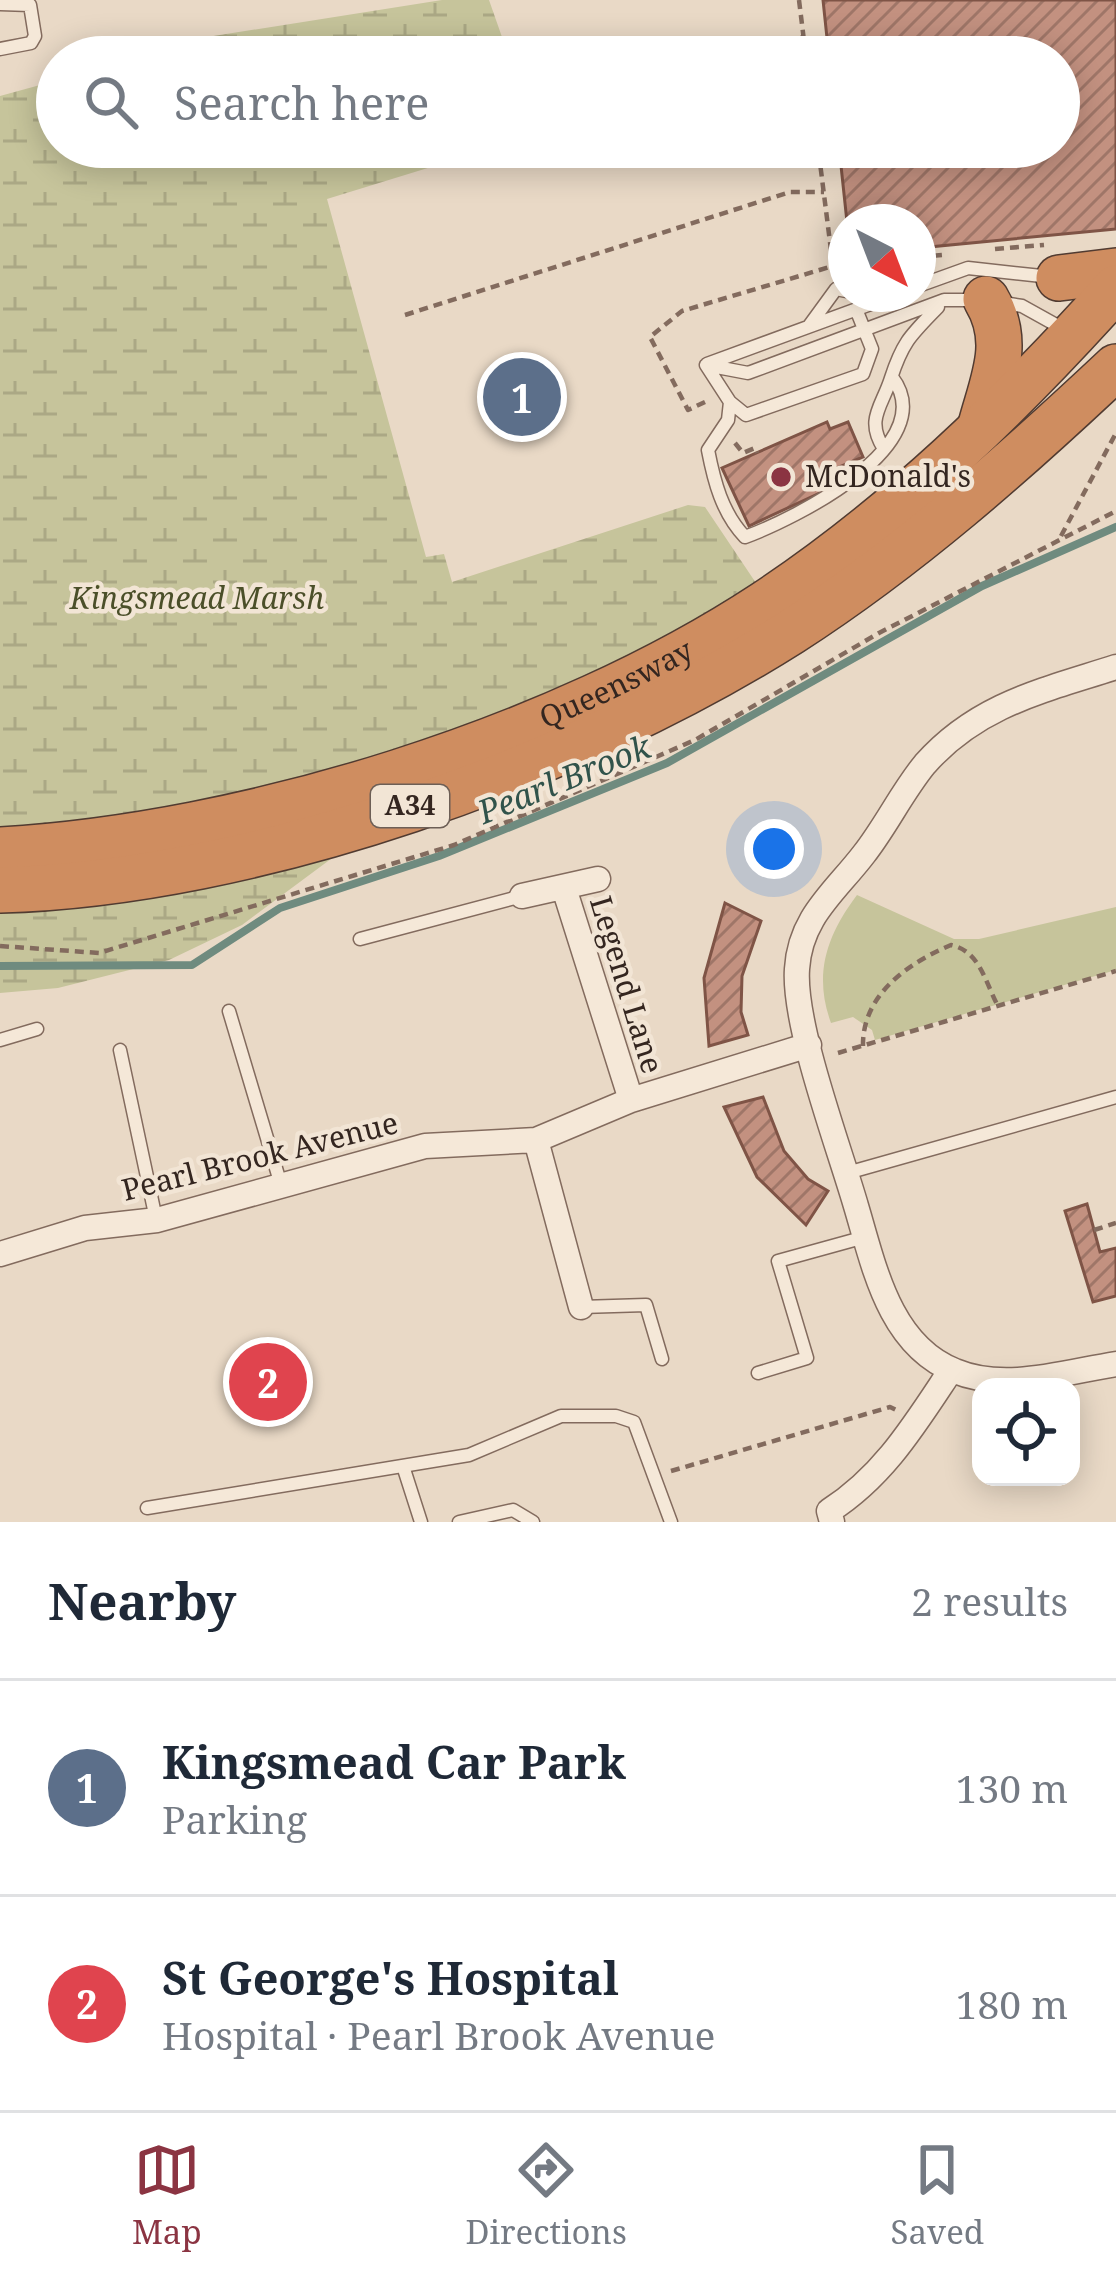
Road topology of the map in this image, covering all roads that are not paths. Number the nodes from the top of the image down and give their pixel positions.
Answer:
1 (0, 4) edge
2 (0, 49) edge
3 (936, 280) edge
4 (1088, 292) edge
5 (965, 300) junction
6 (828, 301) edge
7 (848, 312) edge
8 (857, 312) edge
9 (809, 327) junction
10 (865, 333) junction
11 (1116, 364) edge
12 (706, 365) junction
13 (892, 377) junction
14 (730, 402) junction
15 (980, 428) junction
16 (884, 449) junction
17 (779, 617) junction
18 (1116, 667) edge
19 (0, 850) edge
20 (598, 879) dead end
21 (564, 888) junction
22 (0, 890) edge
23 (522, 896) joint
24 (360, 939) dead end
25 (229, 1011) dead end
26 (38, 1029) dead end
27 (0, 1040) edge
28 (120, 1050) dead end
29 (812, 1052) junction
30 (1116, 1097) edge
31 (631, 1100) junction
32 (536, 1140) junction
33 (847, 1173) junction
34 (281, 1186) junction
35 (157, 1220) junction
36 (865, 1237) junction
37 (0, 1254) edge
38 (581, 1307) joint
39 (662, 1359) dead end
40 (1116, 1364) edge
41 (951, 1370) junction
42 (758, 1373) dead end
43 (404, 1466) junction
44 (148, 1508) dead end
45 (421, 1522) edge
46 (459, 1522) edge
47 (533, 1522) edge
48 (671, 1522) edge
49 (832, 1522) edge

1 - 2 lane
3 - 4 lane
4 - 5 lane
4 - 11 street
4 - 15 highway, Queensway / A34
5 - 10 lane
5 - 13 lane
5 - 15 highway
6 - 9 lane
7 - 9 lane
8 - 10 lane
9 - 12 lane
10 - 12 lane
10 - 14 lane
11 - 17 highway, Queensway / A34
12 - 14 lane
13 - 16 lane
13 - 16 lane
14 - 16 lane
15 - 17 highway, Queensway / A34
17 - 19 highway, Queensway / A34
17 - 22 highway, Queensway / A34
18 - 29 street
20 - 21 street, Legend Lane
21 - 23 street, Legend Lane
21 - 31 street, Legend Lane
23 - 24 lane
25 - 34 lane
26 - 27 lane
28 - 35 lane
29 - 31 street, Pearl Brook Avenue
29 - 33 street
30 - 33 lane
31 - 32 street, Pearl Brook Avenue
32 - 34 street, Pearl Brook Avenue
32 - 38 street
33 - 36 street
34 - 35 street, Pearl Brook Avenue
35 - 37 street, Pearl Brook Avenue
36 - 41 street
36 - 42 lane
38 - 39 lane
40 - 41 street
41 - 49 street
43 - 44 lane
43 - 45 lane
43 - 48 lane
46 - 47 lane

